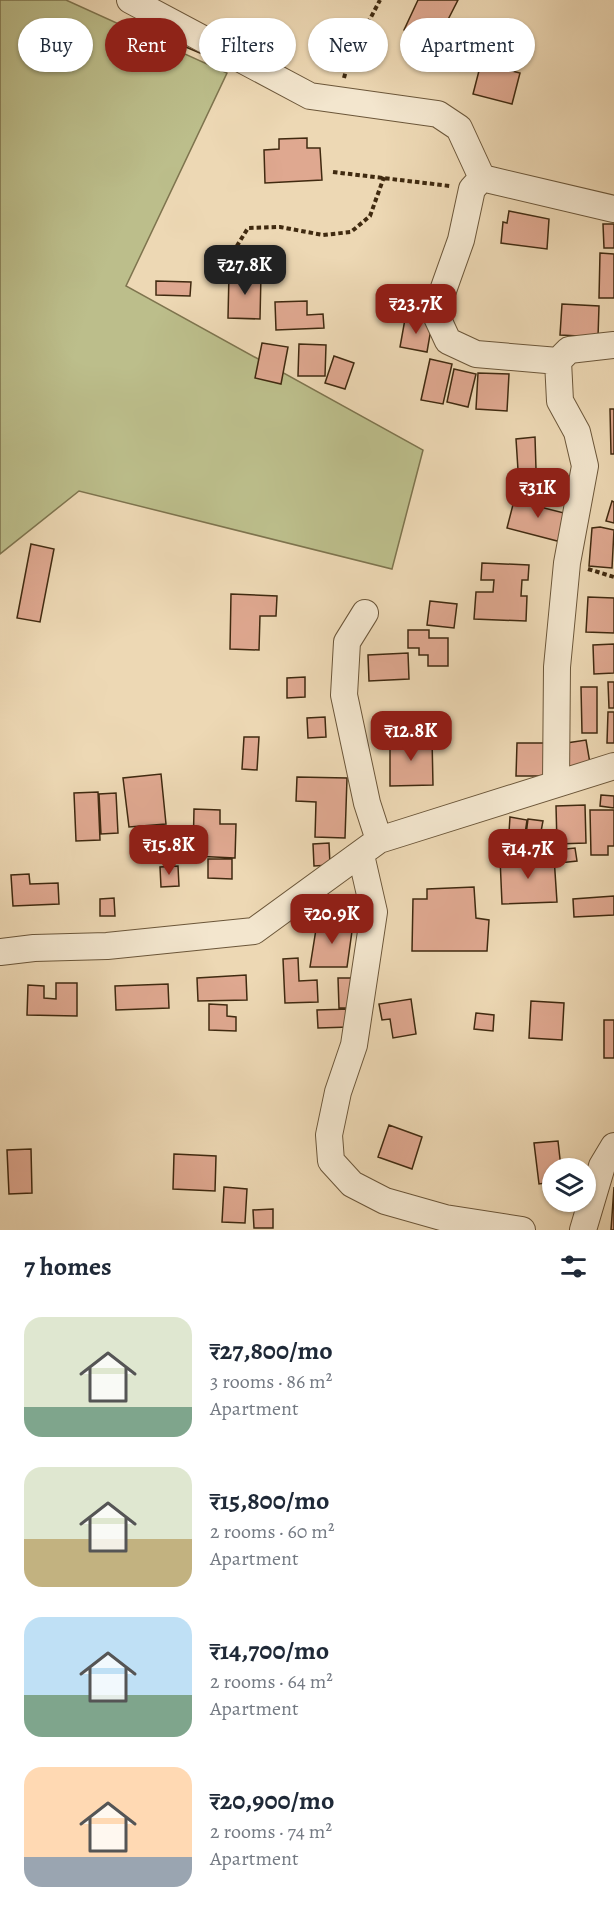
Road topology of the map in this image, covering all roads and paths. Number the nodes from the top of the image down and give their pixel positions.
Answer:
1 (130, 0) edge
2 (380, 0) edge
3 (338, 99) junction
4 (333, 172) dead end
5 (384, 177) junction
6 (477, 183) junction
7 (614, 209) edge
8 (239, 260) dead end
9 (614, 345) edge
10 (558, 360) junction
11 (365, 613) dead end
12 (614, 766) edge
13 (556, 783) junction
14 (370, 848) junction
15 (0, 952) edge
16 (614, 1146) edge
17 (413, 1220) edge
18 (522, 1230) edge
19 (583, 1230) edge

1 - 3 street
2 - 3 path
3 - 6 street
4 - 5 path
5 - 6 path
5 - 8 path
6 - 7 street
6 - 10 street
9 - 10 street
10 - 13 street
11 - 14 street
12 - 13 street
13 - 14 street
14 - 15 street
14 - 17 street
16 - 19 street
17 - 18 street

